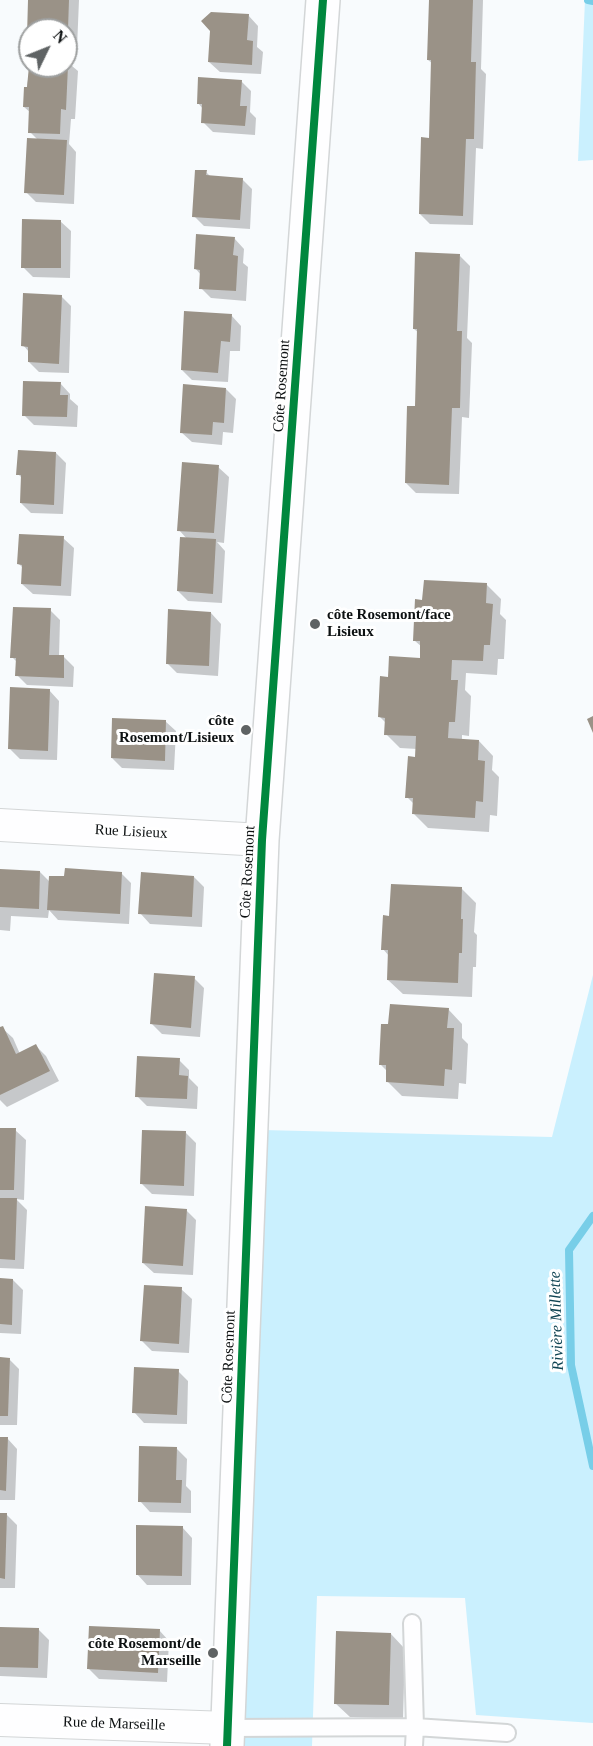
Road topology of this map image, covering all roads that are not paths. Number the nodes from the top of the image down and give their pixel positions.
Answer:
1 (323, 0) edge
2 (0, 825) edge
3 (262, 840) junction
4 (412, 1623) dead end
5 (0, 1720) edge
6 (415, 1727) junction
7 (507, 1733) dead end
8 (228, 1737) edge
9 (414, 1746) edge

1 - 3 street, Côte Rosemont
2 - 3 street, Rue Lisieux
3 - 8 street, Côte Rosemont
4 - 6 lane
5 - 8 street, Rue de Marseille
6 - 7 lane
6 - 8 lane
6 - 9 lane

